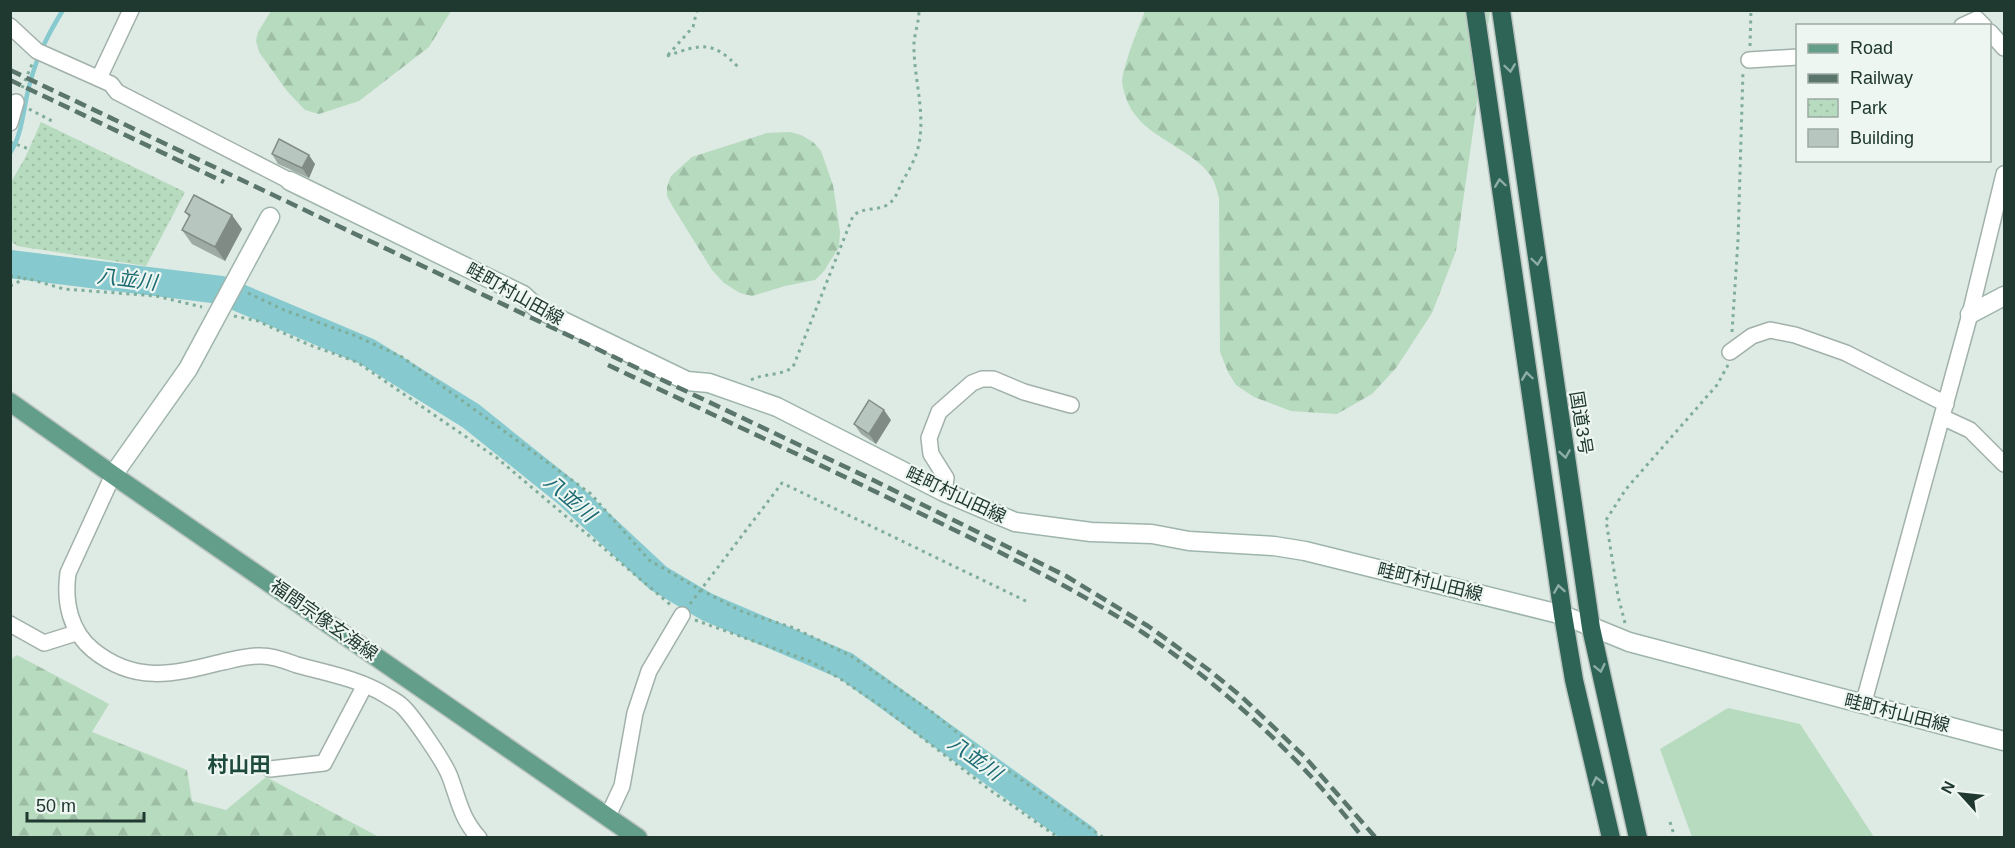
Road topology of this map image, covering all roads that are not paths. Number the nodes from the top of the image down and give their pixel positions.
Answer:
1 (131, 10) edge
2 (1475, 10) edge
3 (1501, 10) edge
4 (1966, 24) edge
5 (1982, 24) edge
6 (10, 26) edge
7 (1991, 34) edge
8 (2004, 48) edge
9 (1796, 57) edge
10 (1749, 60) road end
11 (99, 78) junction
12 (16, 102) road end
13 (10, 123) edge
14 (2004, 174) edge
15 (290, 181) joint
16 (270, 217) dead end
17 (2004, 296) edge
18 (1970, 314) junction
19 (1730, 352) road end
20 (10, 402) edge
21 (1071, 405) dead end
22 (1944, 411) junction
23 (2004, 464) edge
24 (113, 475) junction
25 (944, 492) junction
26 (682, 615) road end
27 (1563, 615) junction
28 (10, 624) edge
29 (1591, 628) junction
30 (76, 633) junction
31 (398, 671) junction
32 (365, 685) junction
33 (385, 694) junction
34 (1863, 705) junction
35 (2004, 741) edge
36 (270, 770) dead end
37 (608, 816) junction
38 (630, 835) edge
39 (480, 837) edge
40 (1611, 837) edge
41 (1638, 837) edge

1 - 11 street
27 -> 2 highway
3 -> 29 highway, 国道3号
4 - 5 street
6 - 11 street
7 - 8 street
9 - 10 street
11 - 15 street
12 - 13 street
14 - 18 street
15 - 25 main road, 畦町村山田線
16 - 24 main road
17 - 18 main road
18 - 22 street
19 - 22 street
20 - 24 main road, 福間宗像玄海線
21 - 25 street
22 - 23 street
22 - 34 street
24 - 30 street
24 - 31 main road, 福間宗像玄海線
25 - 27 main road, 畦町村山田線
26 - 37 street
27 - 29 main road, 畦町村山田線
40 -> 27 highway
28 - 30 street
29 - 34 main road, 畦町村山田線
29 -> 41 highway, 国道3号
30 - 32 street
31 - 33 street
31 - 37 main road, 福間宗像玄海線
32 - 33 street
32 - 36 street
33 - 39 street
34 - 35 main road, 畦町村山田線
37 - 38 main road, 福間宗像玄海線

